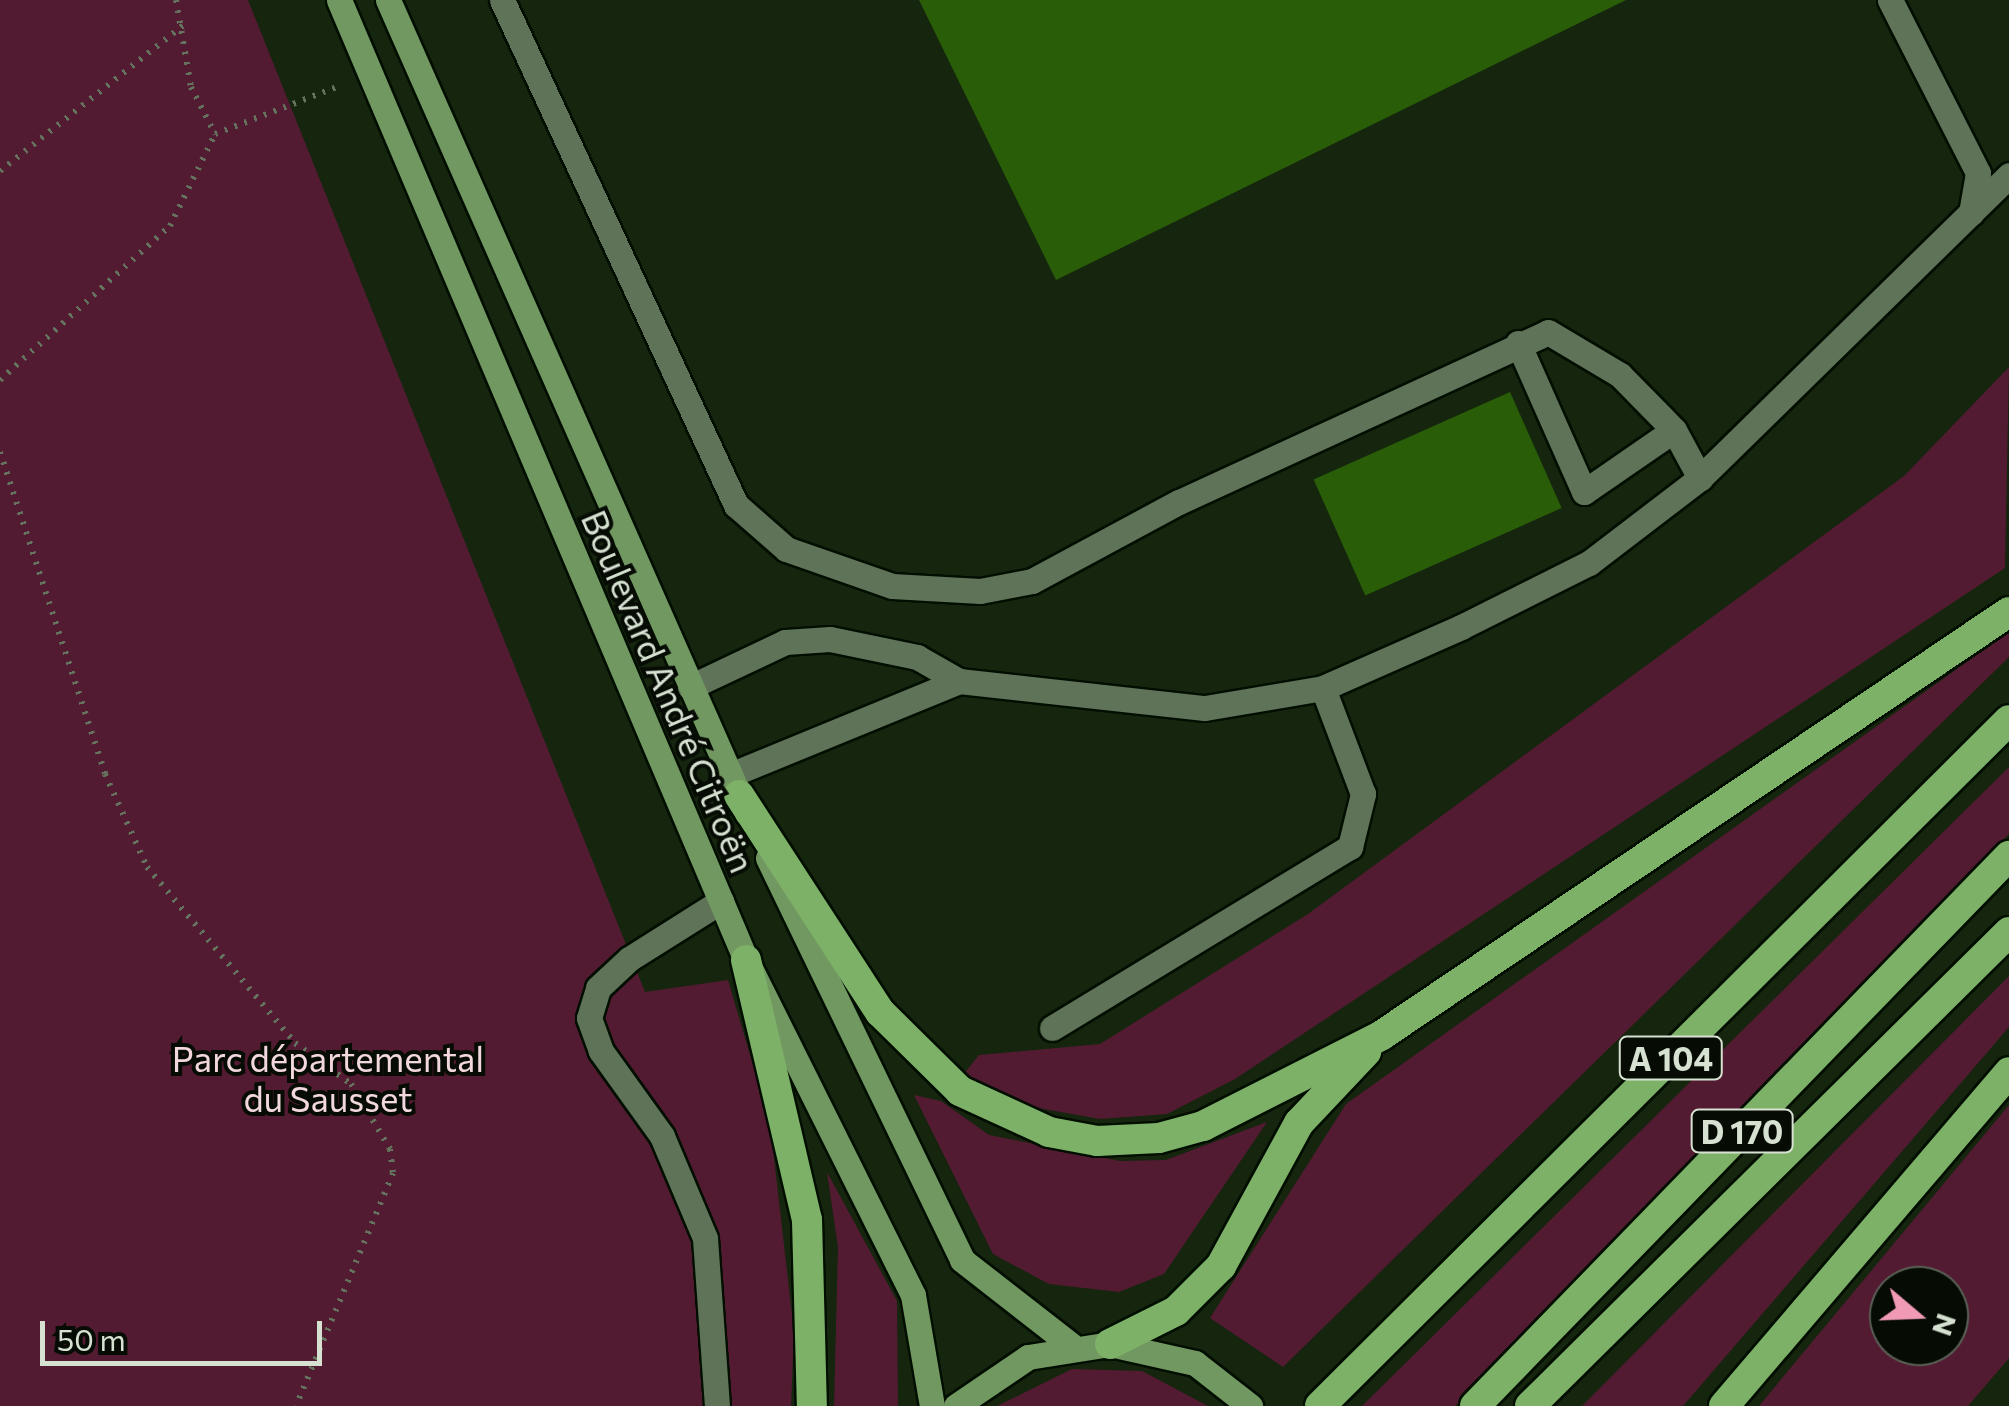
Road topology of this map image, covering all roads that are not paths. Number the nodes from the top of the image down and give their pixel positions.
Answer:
1 (339, 0) edge
2 (388, 0) edge
3 (502, 0) edge
4 (1890, 0) edge
5 (2009, 175) edge
6 (1971, 212) junction
7 (1518, 343) junction
8 (1674, 430) junction
9 (1700, 478) junction
10 (2009, 612) edge
11 (959, 681) junction
12 (690, 687) junction
13 (1323, 688) junction
14 (2009, 720) edge
15 (734, 785) junction
16 (2009, 856) edge
17 (721, 902) junction
18 (2009, 932) edge
19 (746, 960) junction
20 (1052, 1028) dead end
21 (1382, 1035) junction
22 (2009, 1072) edge
23 (1071, 1344) junction
24 (1110, 1344) junction
25 (1325, 1400) edge
26 (716, 1406) edge
27 (812, 1406) edge
28 (932, 1406) edge
29 (956, 1406) edge
30 (1250, 1406) edge
31 (1476, 1406) edge
32 (1530, 1406) edge
33 (1724, 1406) edge

1 - 17 main road, Boulevard André Citroën
2 - 12 main road, Boulevard André Citroën
3 - 7 lane
4 - 6 lane
5 - 6 lane
6 - 9 lane
7 - 8 lane
7 - 8 lane
8 - 9 lane
9 - 13 lane
10 - 21 highway
11 - 12 lane
11 - 13 lane
11 - 15 lane
12 - 15 main road, Boulevard André Citroën
13 - 20 lane
14 - 25 highway, A 104
15 - 21 highway
15 - 23 main road, Boulevard André Citroën
16 - 31 highway, D 170
17 - 19 main road, Boulevard André Citroën
17 - 26 lane
18 - 32 highway
19 - 27 highway
19 - 28 main road, Boulevard André Citroën
21 - 24 highway
22 - 33 highway
23 - 24 main road
23 - 29 main road
24 - 30 main road

